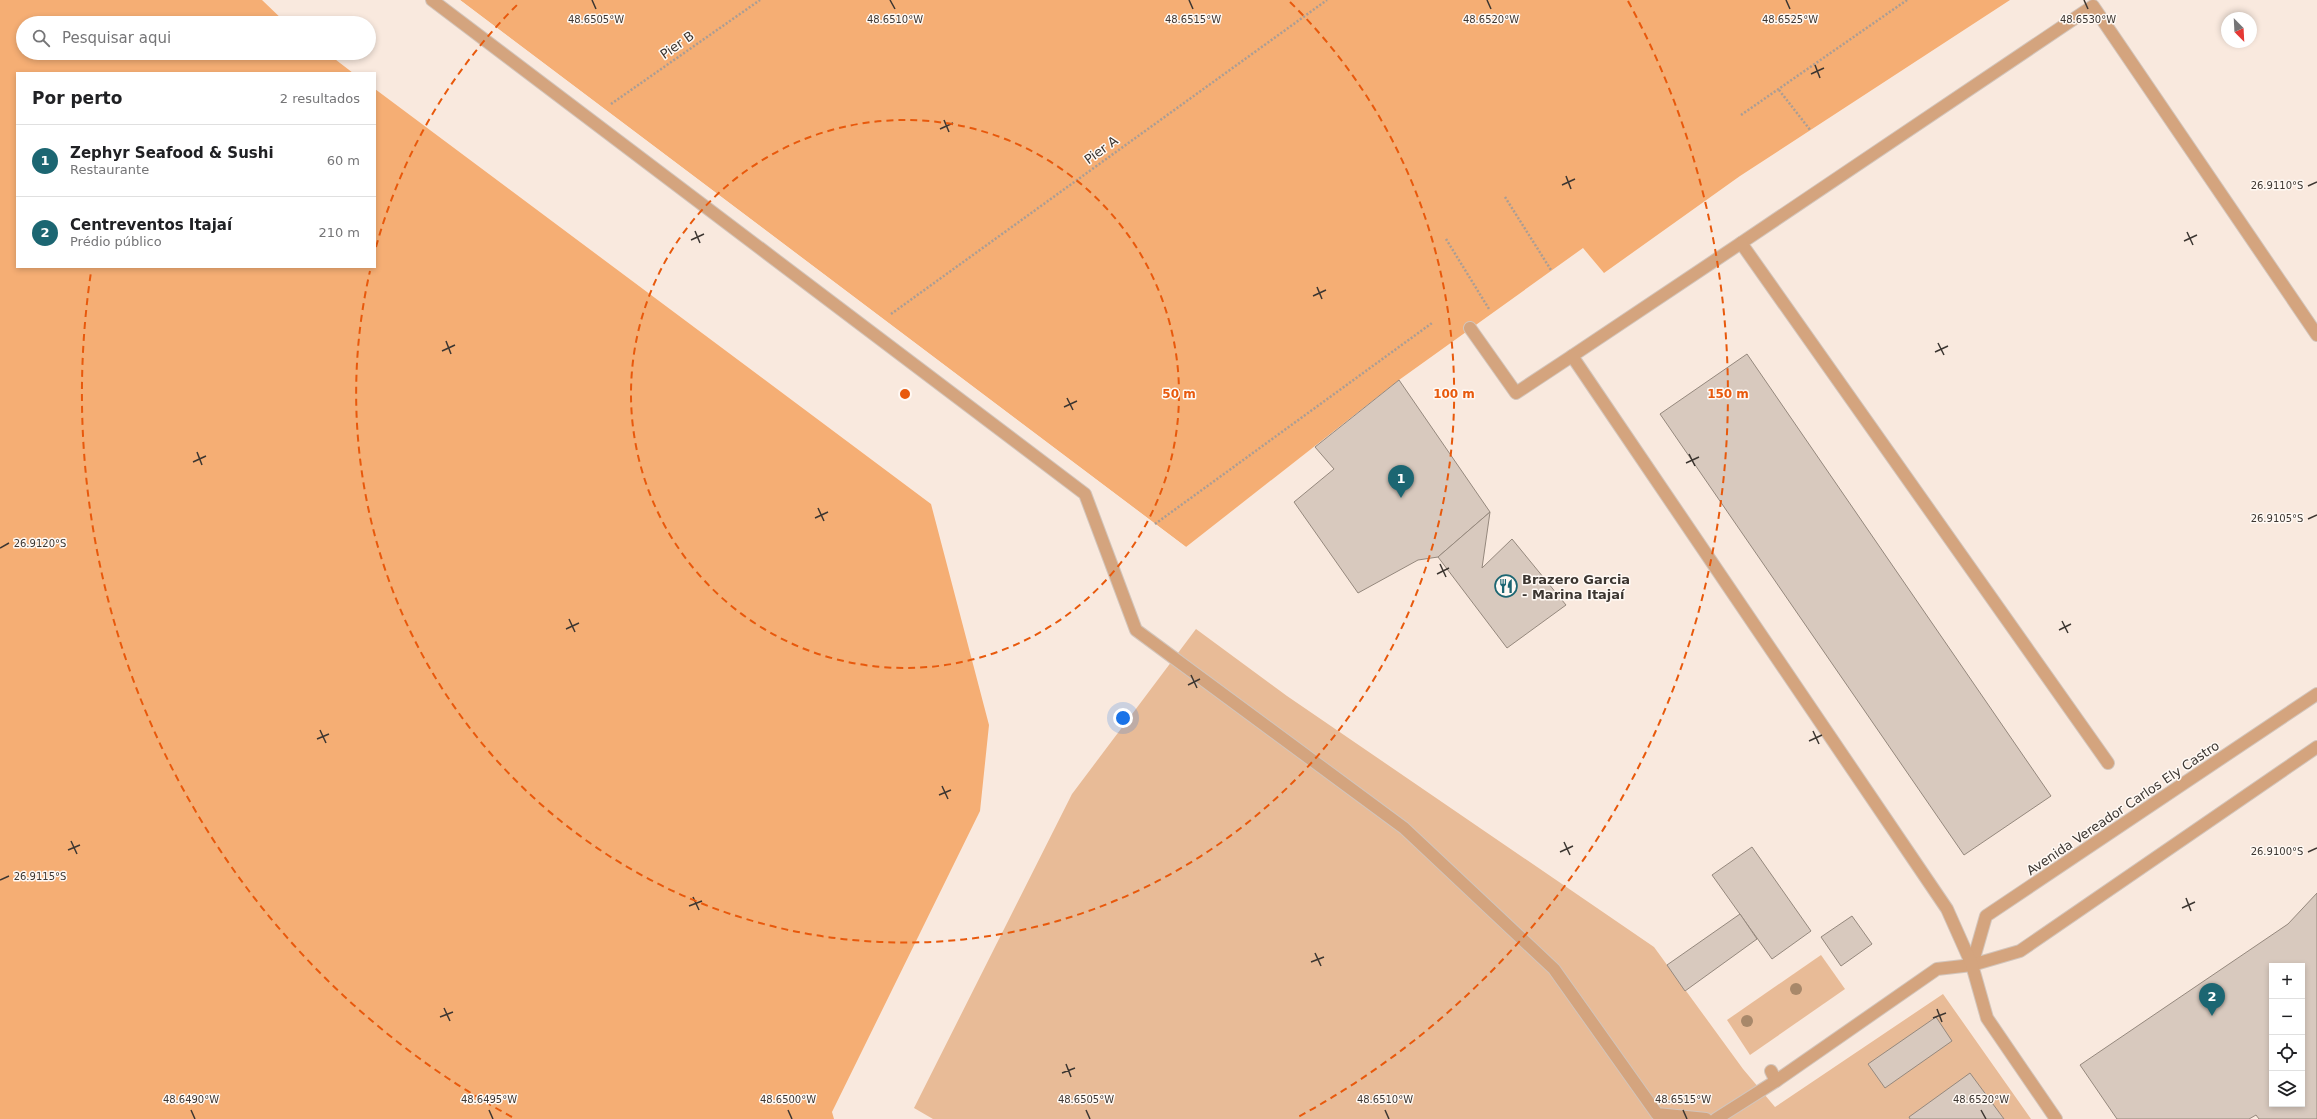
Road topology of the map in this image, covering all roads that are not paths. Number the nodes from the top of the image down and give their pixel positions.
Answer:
1 (432, 0) edge
2 (1741, 243) junction
3 (1470, 328) dead end
4 (2317, 335) edge
5 (1572, 356) junction
6 (2317, 694) edge
7 (2317, 747) edge
8 (2108, 763) dead end
9 (1972, 965) junction
10 (1706, 1119) edge
11 (1716, 1119) edge
12 (2056, 1119) edge

1 - 10 lane
2 - 4 lane
2 - 5 lane
2 - 8 lane
3 - 5 lane
5 - 9 lane
6 - 9 lane, Avenida Vereador Carlos Ely Castro
7 - 9 lane
9 - 11 lane
9 - 12 lane

